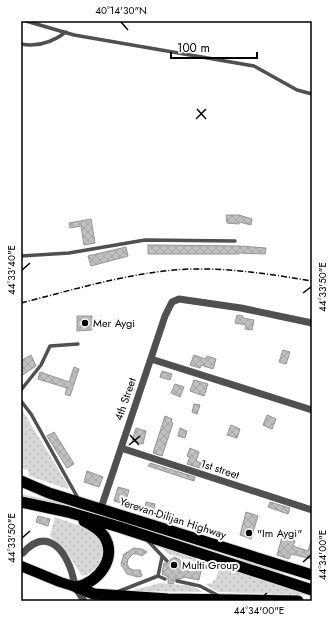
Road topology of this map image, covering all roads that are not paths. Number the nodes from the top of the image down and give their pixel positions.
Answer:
1 (26, 21) edge
2 (66, 32) junction
3 (21, 44) edge
4 (312, 94) edge
5 (236, 241) dead end
6 (21, 256) edge
7 (312, 322) edge
8 (78, 344) dead end
9 (151, 359) junction
10 (21, 390) edge
11 (21, 401) edge
12 (312, 410) edge
13 (121, 448) junction
14 (21, 481) edge
15 (21, 488) edge
16 (49, 493) junction
17 (21, 502) edge
18 (80, 502) junction
19 (101, 508) junction
20 (312, 510) edge
21 (68, 512) junction
22 (123, 515) junction
23 (119, 527) junction
24 (142, 534) junction
25 (23, 553) dead end
26 (162, 557) junction
27 (167, 561) dead end
28 (228, 563) junction
29 (182, 565) dead end
30 (21, 566) edge
31 (291, 569) junction
32 (158, 576) junction
33 (312, 576) edge
34 (165, 579) dead end
35 (177, 581) dead end
36 (286, 581) junction
37 (76, 587) junction
38 (312, 590) edge
39 (110, 595) junction
40 (226, 600) junction
41 (84, 601) edge
42 (298, 601) edge

1 - 2 lane
2 - 3 lane
2 - 4 lane
5 - 6 lane
7 - 9 street, 4th Street
8 - 10 lane
9 - 12 street
9 - 13 street, 4th Street
11 - 18 lane
13 - 19 street, 4th Street
13 - 20 street, 1st street
14 - 16 highway
15 - 16 highway
16 - 18 highway, Yerevan-Dilijan Highway
17 - 21 highway
18 - 19 highway, Yerevan-Dilijan Highway
19 - 22 highway, Yerevan-Dilijan Highway
21 - 23 highway
21 - 37 highway
22 - 23 highway
22 - 31 highway, Yerevan-Dilijan Highway
23 - 24 highway
24 - 26 lane
24 - 28 highway
25 - 37 street
26 - 27 lane
26 - 32 lane
28 - 29 lane
28 - 36 highway
30 - 37 main road
31 - 33 highway, Yerevan-Dilijan Highway
31 - 36 highway
32 - 34 lane
32 - 39 lane
35 - 40 lane
36 - 38 highway
37 - 39 highway
37 - 41 street
39 - 40 highway
40 - 42 highway

